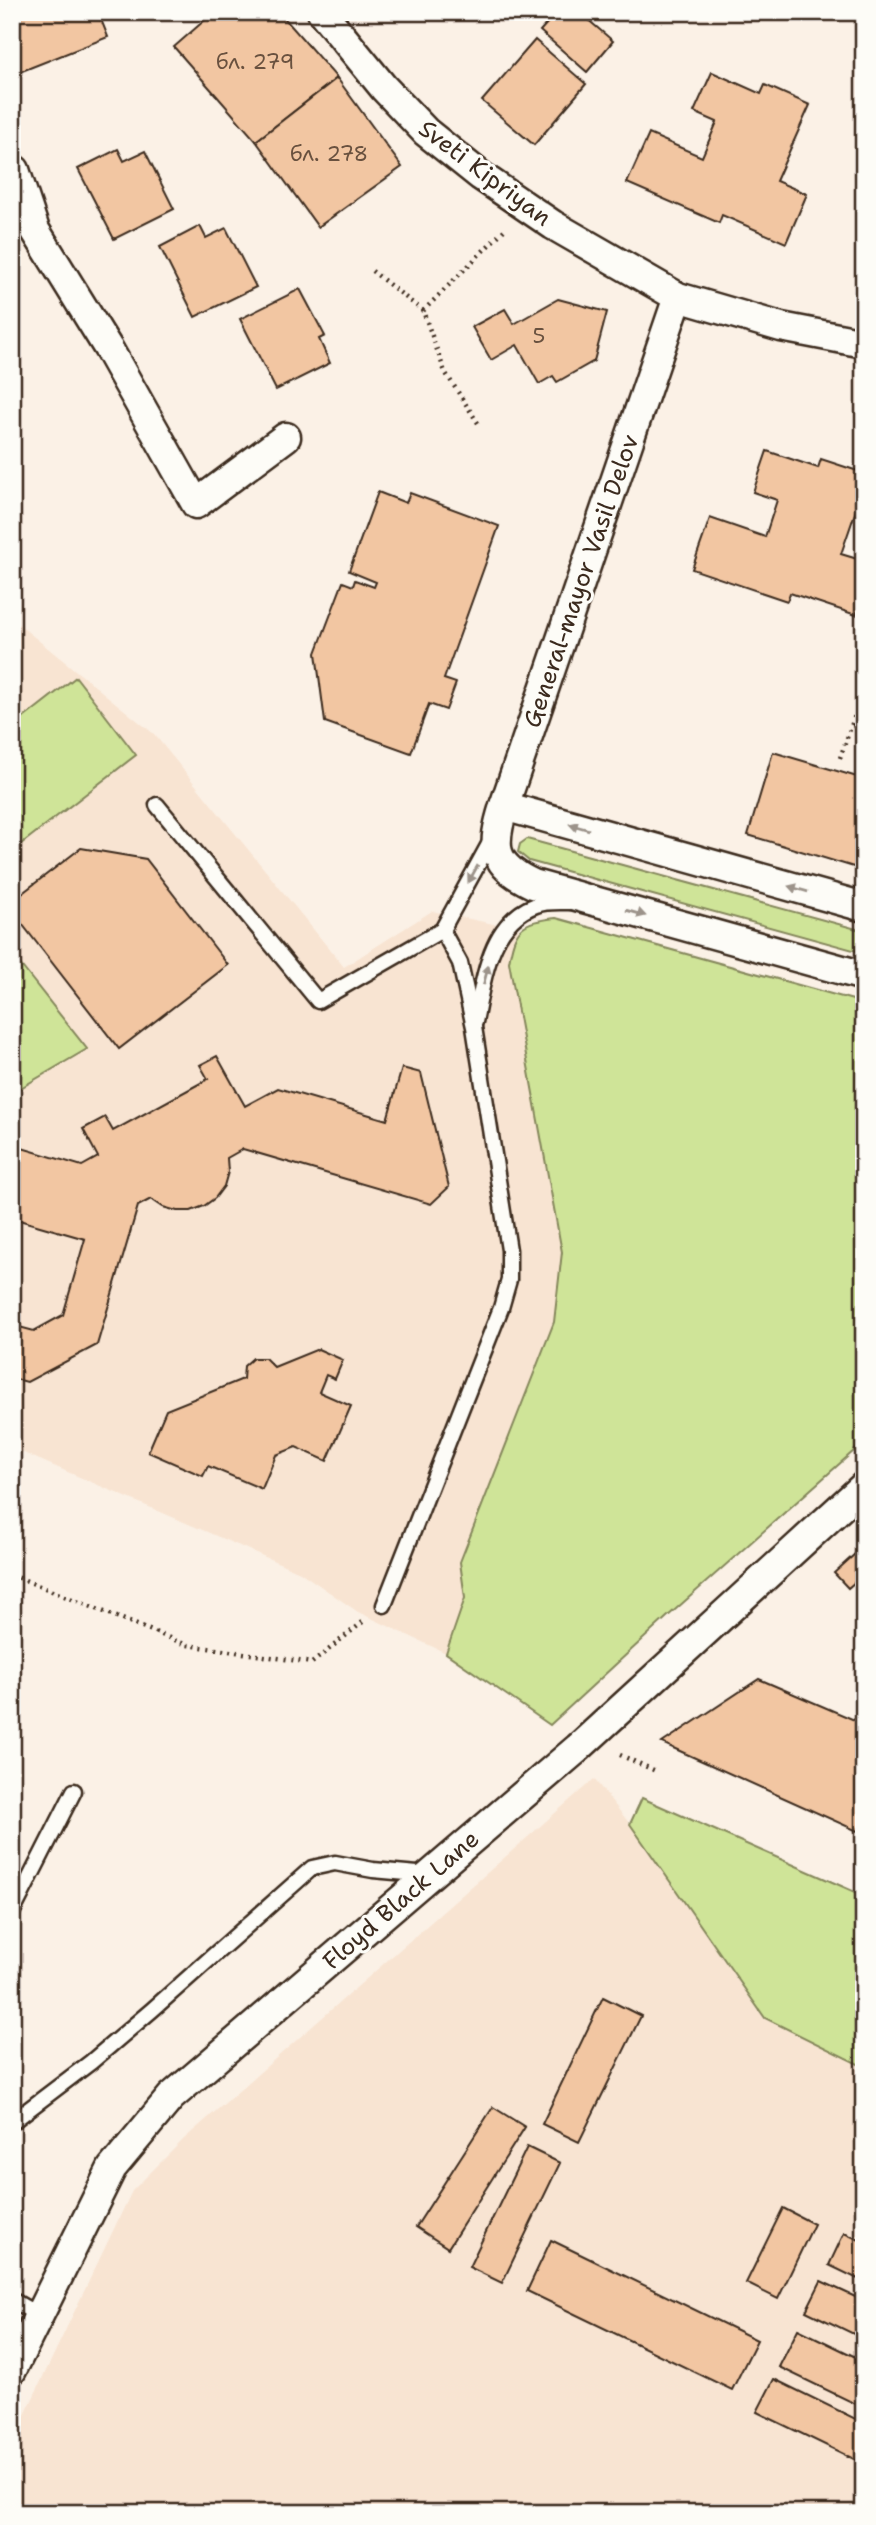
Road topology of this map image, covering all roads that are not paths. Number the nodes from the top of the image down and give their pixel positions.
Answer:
1 (322, 12) edge
2 (15, 170) dead end
3 (678, 297) junction
4 (864, 343) edge
5 (286, 437) dead end
6 (157, 804) dead end
7 (500, 819) junction
8 (592, 901) junction
9 (864, 907) edge
10 (442, 930) junction
11 (864, 976) edge
12 (474, 1027) junction
13 (864, 1486) edge
14 (384, 1605) road end
15 (74, 1791) dead end
16 (430, 1875) junction
17 (12, 1913) edge
18 (12, 2122) edge
19 (12, 2300) edge
20 (40, 2316) junction
21 (12, 2370) edge

1 - 3 street, Sveti Kipriyan
2 - 5 street
3 - 4 street, Sveti Kipriyan
3 - 7 street, General-mayor Vasil Delov
6 - 10 lane
7 - 8 street
9 -> 7 street
7 -> 10 lane
8 -> 11 street
12 -> 8 lane
10 - 12 lane
12 - 14 lane
13 - 16 street, Floyd Black Lane
15 - 17 lane
16 - 18 lane
16 - 20 street, Floyd Black Lane
19 - 20 lane
20 - 21 street, Floyd Black Lane

